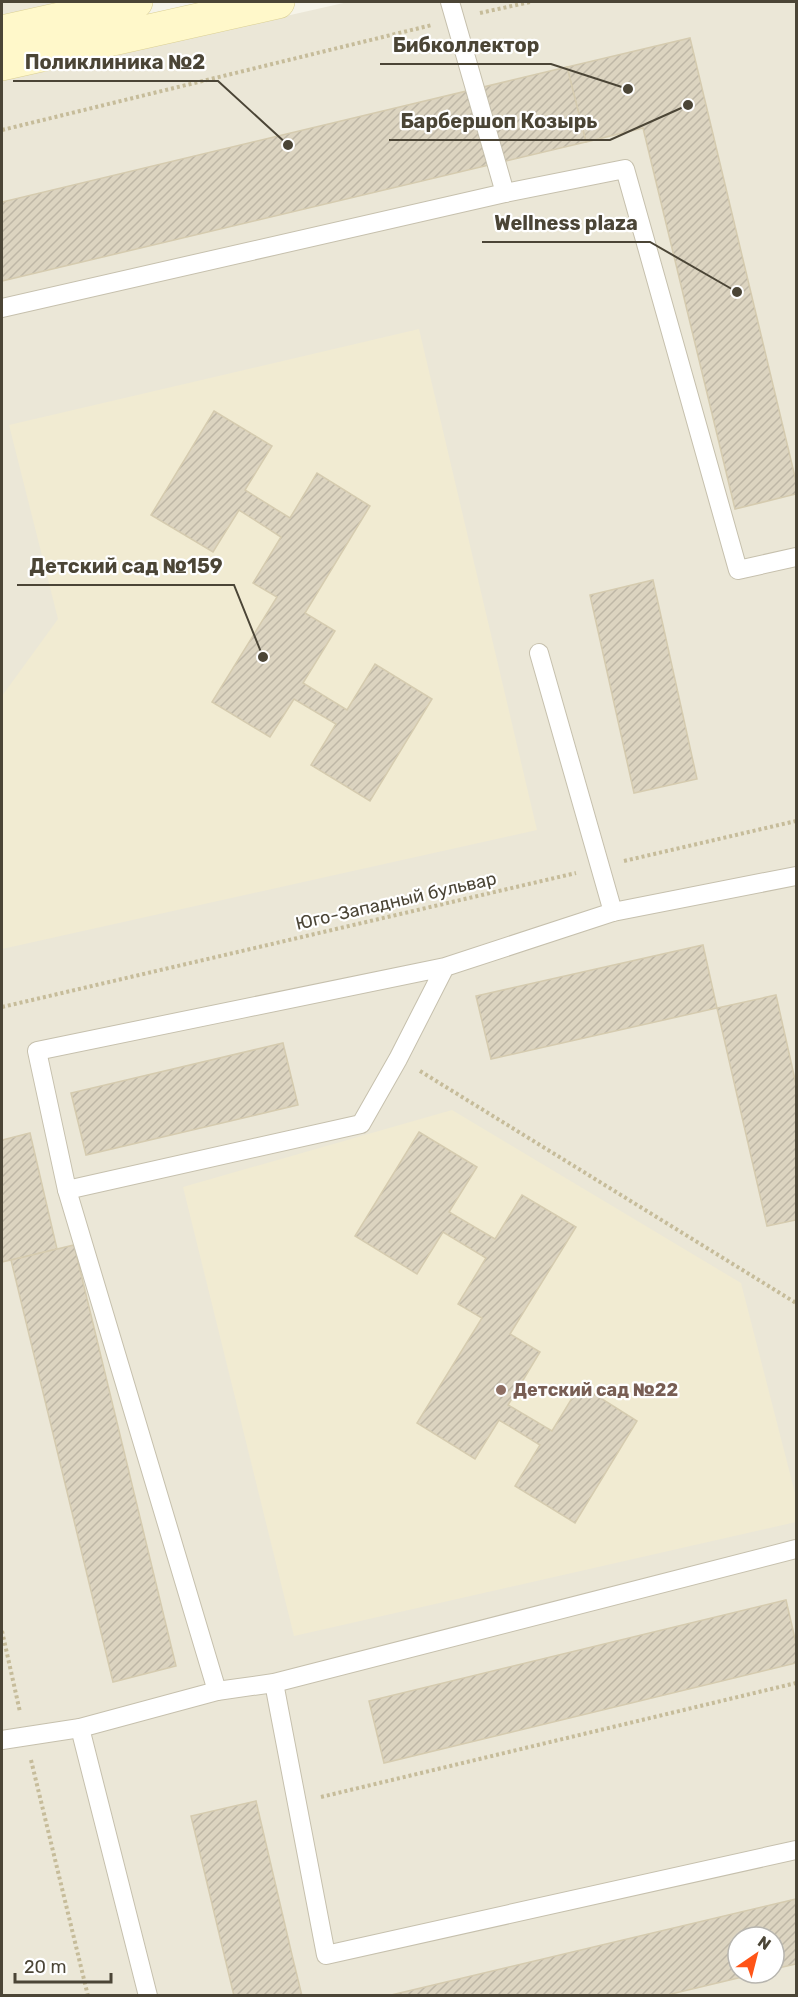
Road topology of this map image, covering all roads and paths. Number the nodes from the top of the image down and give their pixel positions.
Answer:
1 (136, 2) edge
2 (278, 2) edge
3 (530, 2) edge
4 (453, 10) edge
5 (2, 32) edge
6 (2, 64) edge
7 (2, 130) edge
8 (505, 193) junction
9 (2, 308) edge
10 (796, 557) edge
11 (538, 653) dead end
12 (796, 821) edge
13 (599, 867) junction
14 (796, 876) edge
15 (613, 912) junction
16 (445, 967) junction
17 (2, 1007) edge
18 (399, 1059) junction
19 (67, 1190) junction
20 (796, 1303) edge
21 (796, 1549) edge
22 (2, 1631) edge
23 (274, 1683) junction
24 (796, 1683) edge
25 (218, 1691) junction
26 (80, 1728) junction
27 (26, 1737) junction
28 (2, 1740) edge
29 (297, 1803) junction
30 (796, 1850) edge
31 (87, 1995) edge
32 (148, 1995) edge

1 - 5 main road
2 - 6 main road
3 - 4 path
4 - 7 path
4 - 8 lane
8 - 9 lane
8 - 10 lane
11 - 13 lane
12 - 13 path, Юго-Западный бульвар
13 - 15 lane
13 - 17 path, Юго-Западный бульвар
14 - 15 lane
15 - 16 lane
16 - 18 lane
16 - 19 lane
18 - 19 lane
18 - 20 path
19 - 25 lane
21 - 23 lane
22 - 27 path
23 - 25 lane
23 - 29 lane
24 - 29 path
25 - 26 lane
26 - 27 lane
26 - 32 lane
27 - 28 lane
27 - 31 path
29 - 30 lane

